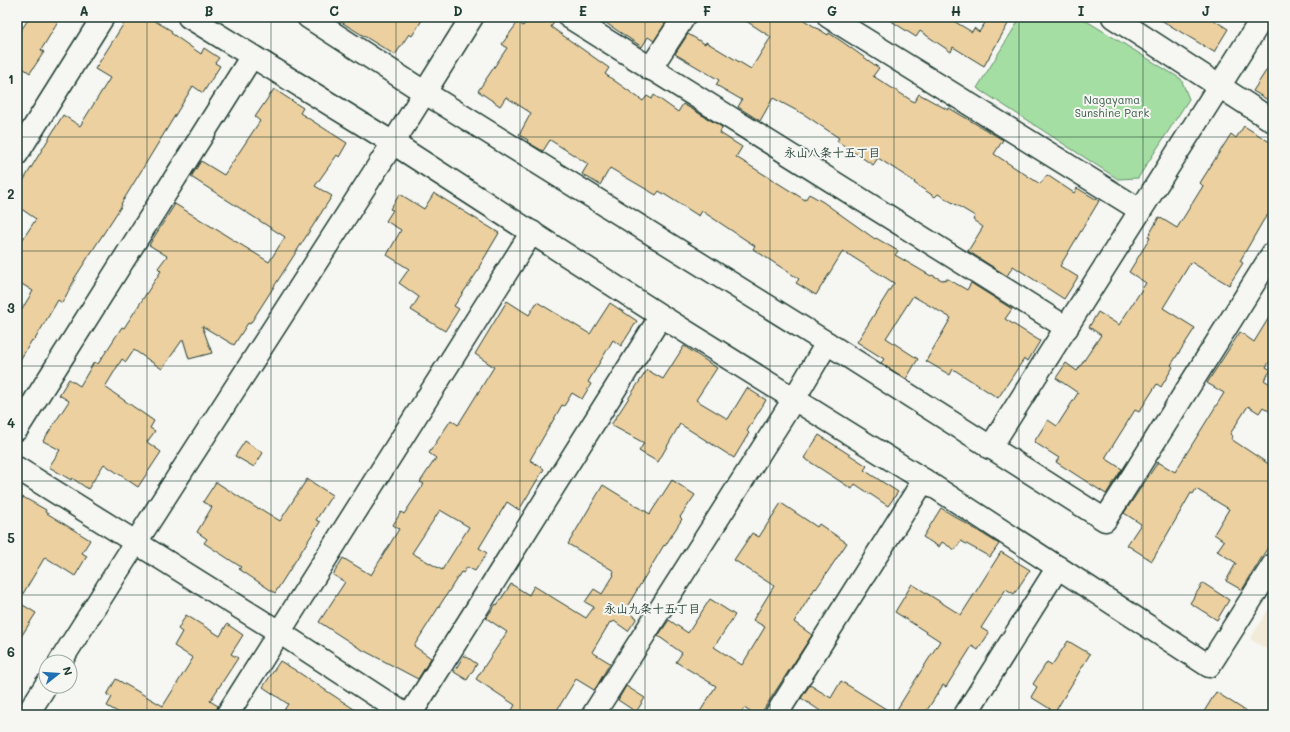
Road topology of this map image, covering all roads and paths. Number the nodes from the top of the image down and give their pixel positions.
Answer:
1 (103, 17) edge
2 (189, 17) edge
3 (472, 17) edge
4 (569, 17) edge
5 (684, 17) edge
6 (829, 17) edge
7 (1113, 17) edge
8 (1263, 17) edge
9 (314, 19) edge
10 (252, 56) junction
11 (650, 69) junction
12 (1219, 86) junction
13 (424, 92) junction
14 (1273, 121) edge
15 (393, 143) junction
16 (17, 154) edge
17 (1140, 210) junction
18 (532, 232) junction
19 (1273, 253) edge
20 (661, 316) junction
21 (1067, 328) junction
22 (827, 343) junction
23 (794, 399) junction
24 (17, 429) edge
25 (990, 448) junction
26 (17, 468) edge
27 (924, 480) junction
28 (136, 542) junction
29 (1273, 565) edge
30 (1058, 567) junction
31 (279, 632) junction
32 (65, 654) edge
33 (40, 694) edge
34 (27, 715) edge
35 (227, 715) edge
36 (406, 715) edge
37 (410, 715) edge
38 (594, 715) edge
39 (776, 715) edge
40 (965, 715) edge

1 - 16 street
2 - 10 street
3 - 13 street
4 - 11 street
5 - 11 street
6 - 17 street
7 - 12 street
8 - 12 street
9 - 13 street
10 - 15 street
10 - 24 street
11 - 21 street
12 - 14 street
12 - 17 street
13 - 15 street
13 - 22 street
15 - 18 street
15 - 28 street
17 - 21 street
18 - 20 street
18 - 31 street
19 - 25 street
20 - 23 street
20 - 37 street
21 - 25 street
22 - 23 street
22 - 25 street
23 - 27 street
23 - 38 street
26 - 28 street
27 - 30 street
27 - 39 street
28 - 31 street
28 - 32 street
29 - 30 street
30 - 40 street
31 - 35 street
31 - 36 street
33 - 34 street

